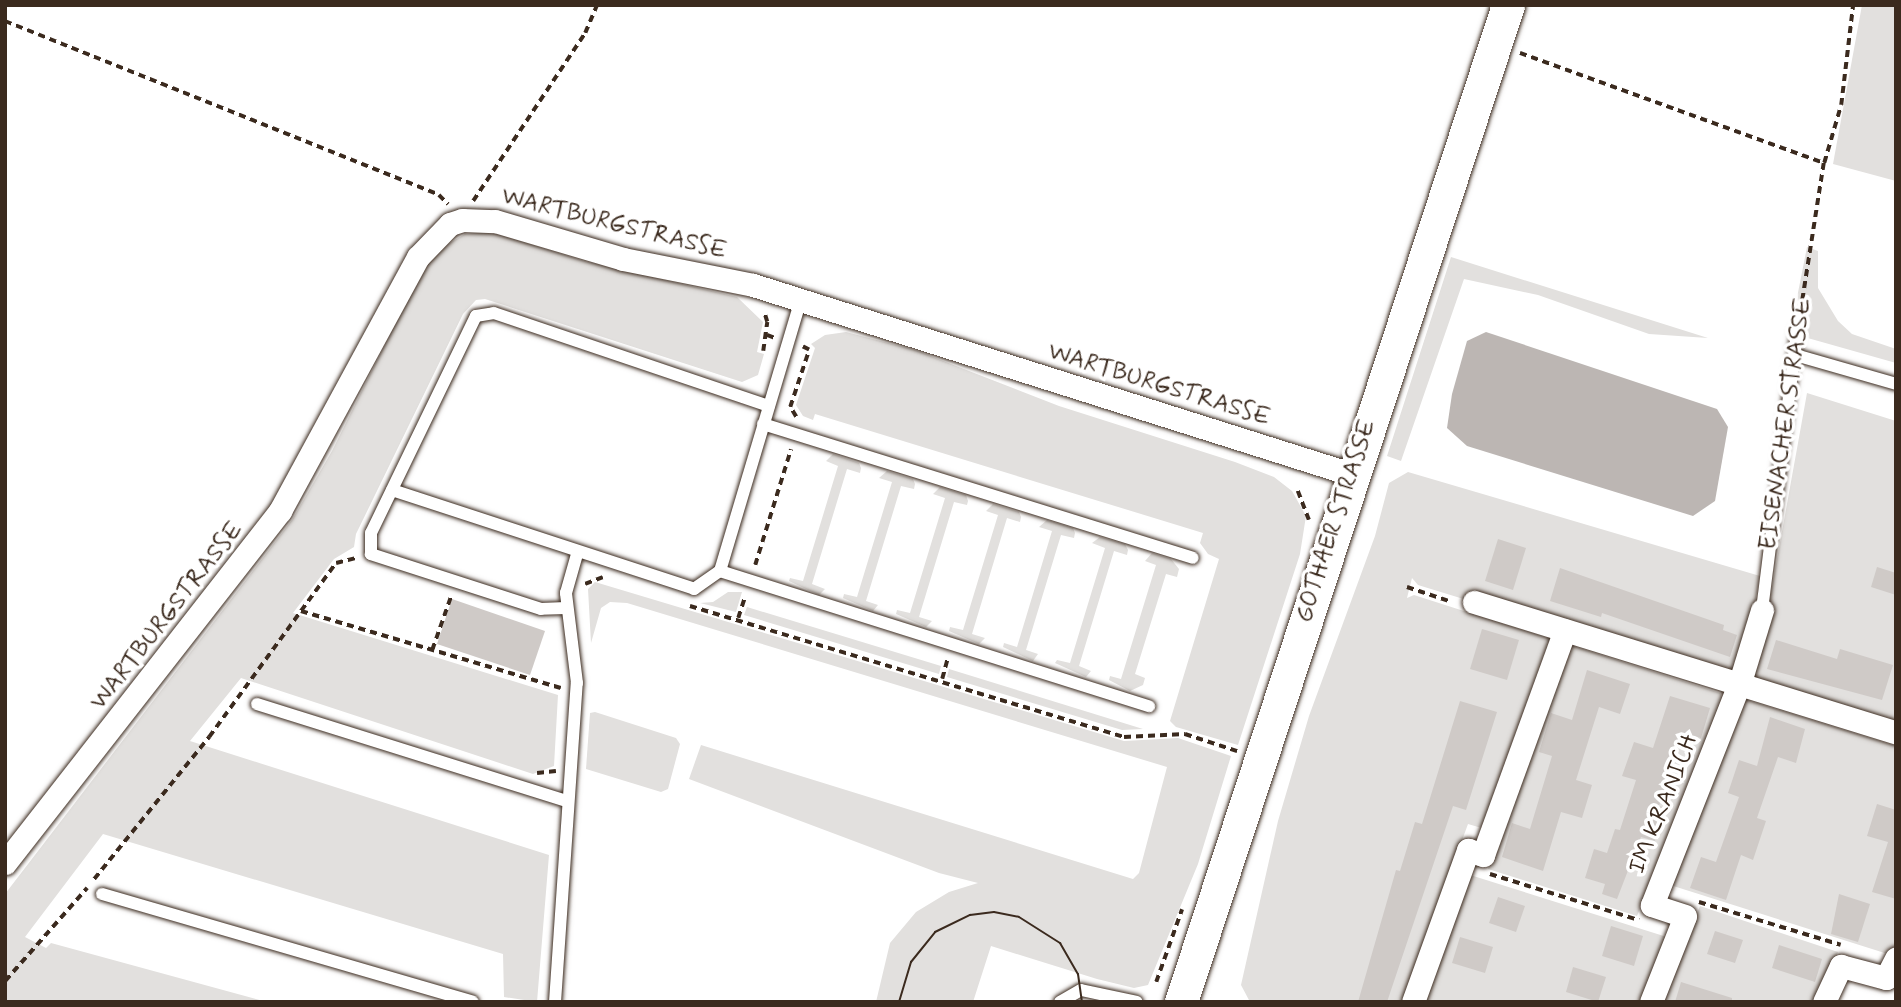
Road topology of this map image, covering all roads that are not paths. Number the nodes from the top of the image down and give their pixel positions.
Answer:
1 (1508, 5) edge
2 (801, 300) junction
3 (1797, 331) road end
4 (1795, 355) junction
5 (1896, 384) edge
6 (769, 406) junction
7 (763, 424) junction
8 (1351, 474) junction
9 (392, 490) junction
10 (577, 554) junction
11 (1193, 558) dead end
12 (720, 571) junction
13 (1474, 602) road end
14 (566, 608) junction
15 (1762, 610) joint
16 (1565, 630) junction
17 (1740, 682) junction
18 (257, 704) dead end
19 (1149, 706) dead end
20 (1896, 733) edge
21 (567, 801) junction
22 (5, 863) edge
23 (102, 894) dead end
24 (1896, 958) edge
25 (473, 1002) edge
26 (555, 1002) edge
27 (1060, 1002) edge
28 (1137, 1002) edge
29 (1181, 1002) edge
30 (1413, 1002) edge
31 (1651, 1002) edge
32 (1824, 1002) edge

1 - 8 main road, GOTHAER STRASSE
2 - 6 lane
2 - 8 street, WARTBURGSTRASSE
2 - 22 street, WARTBURGSTRASSE
3 - 4 lane, EISENACHER STRASSE
4 - 5 lane
4 - 15 lane, EISENACHER STRASSE
6 - 7 lane
6 - 9 lane
7 - 11 lane
7 - 12 lane
8 - 29 main road, GOTHAER STRASSE
9 - 10 lane
9 - 14 lane
10 - 12 lane
10 - 14 lane
12 - 19 lane
13 - 16 street
14 - 21 lane
15 - 17 street, EISENACHER STRASSE
16 - 17 street
16 - 30 street
17 - 20 street
17 - 31 street, IM KRANICH
18 - 21 lane
21 - 26 lane
23 - 25 lane
24 - 32 street
27 - 28 lane

